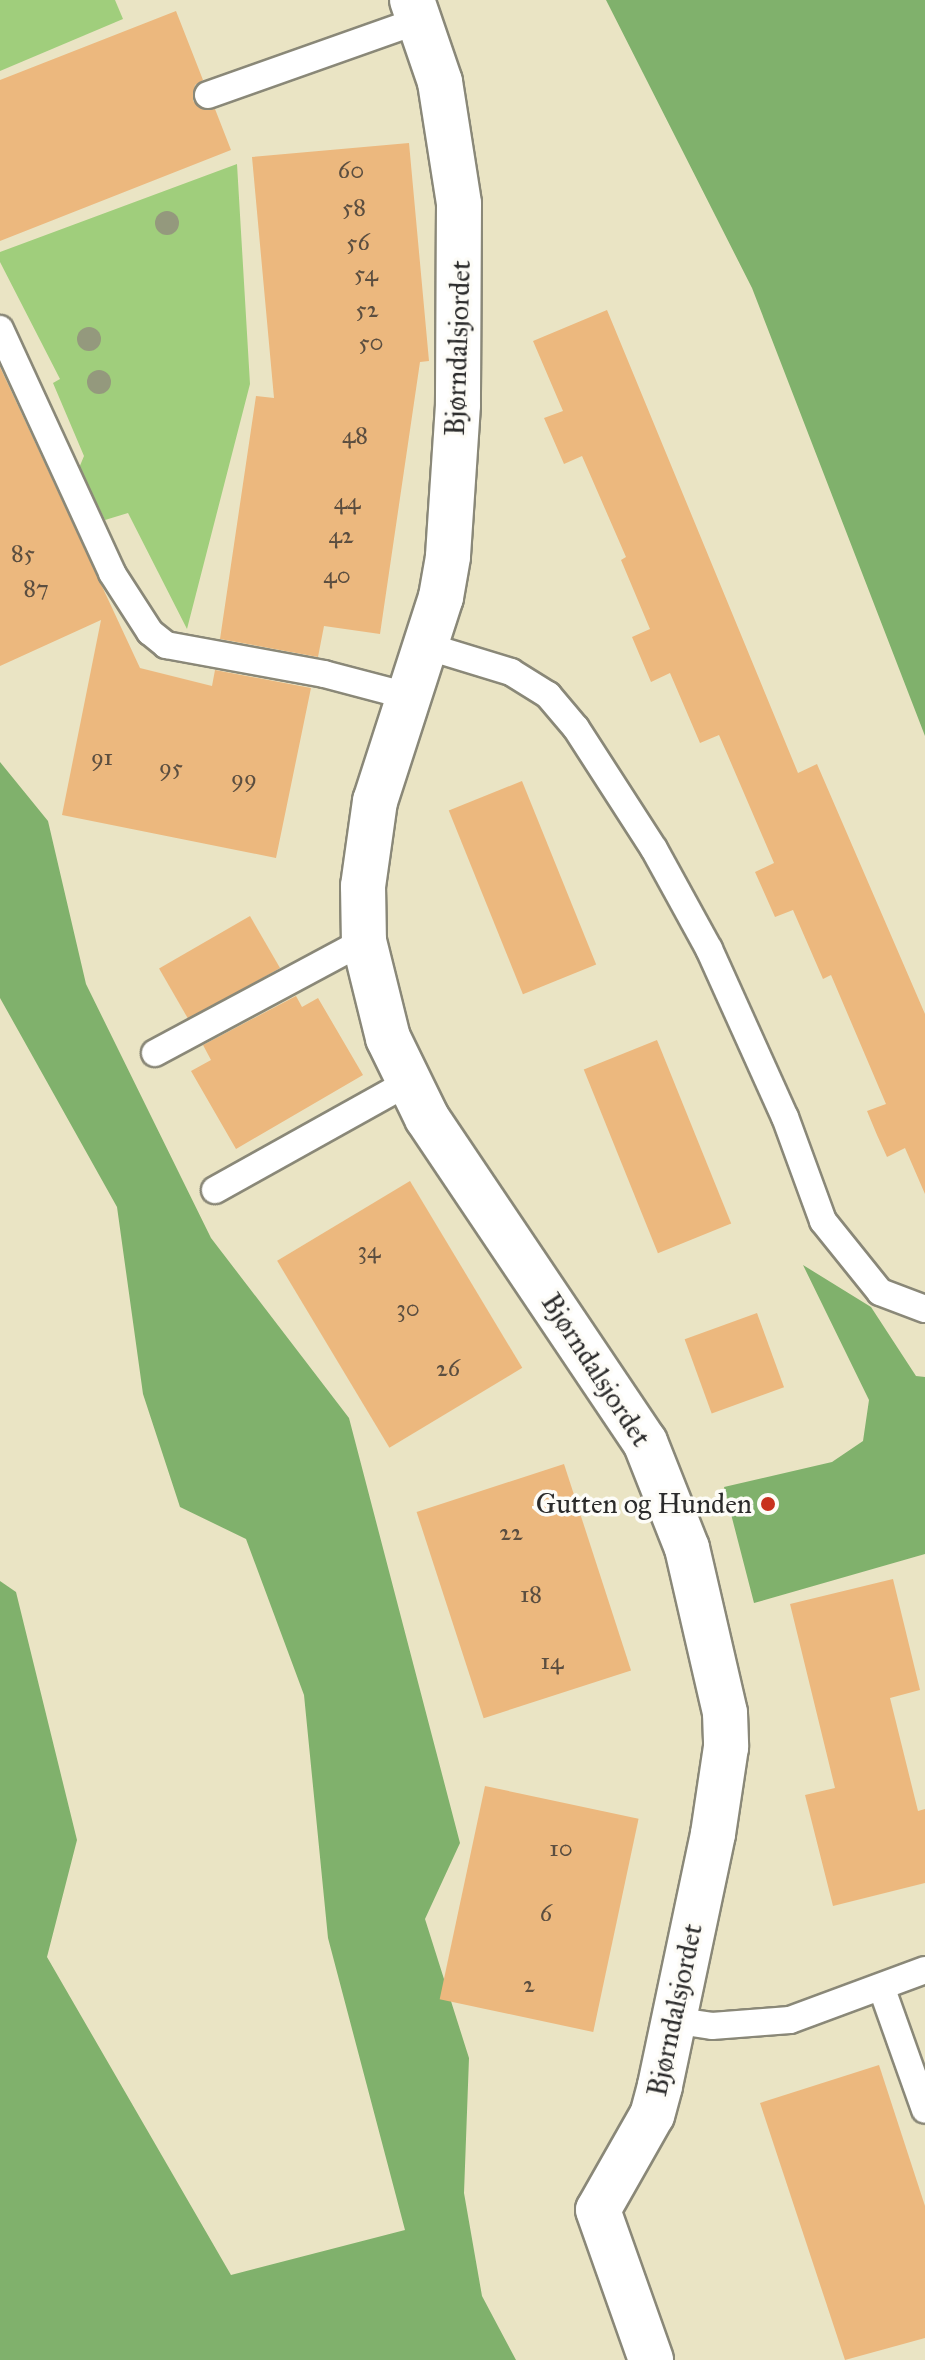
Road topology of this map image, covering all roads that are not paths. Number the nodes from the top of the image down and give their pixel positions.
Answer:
1 (416, 10) edge
2 (208, 95) dead end
3 (0, 329) edge
4 (426, 646) junction
5 (408, 696) junction
6 (364, 941) junction
7 (155, 1053) dead end
8 (407, 1083) junction
9 (215, 1190) dead end
10 (925, 1309) edge
11 (925, 1970) edge
12 (882, 1989) junction
13 (672, 2020) junction
14 (925, 2110) edge
15 (651, 2360) edge

1 - 2 lane
1 - 4 street, Bjørndalsjordet
3 - 5 lane
4 - 5 street, Bjørndalsjordet
4 - 10 lane
5 - 6 street, Bjørndalsjordet
6 - 7 lane
6 - 8 street, Bjørndalsjordet
8 - 9 lane
8 - 13 street, Bjørndalsjordet
11 - 12 lane
12 - 13 lane
12 - 14 lane
13 - 15 street, Bjørndalsjordet

